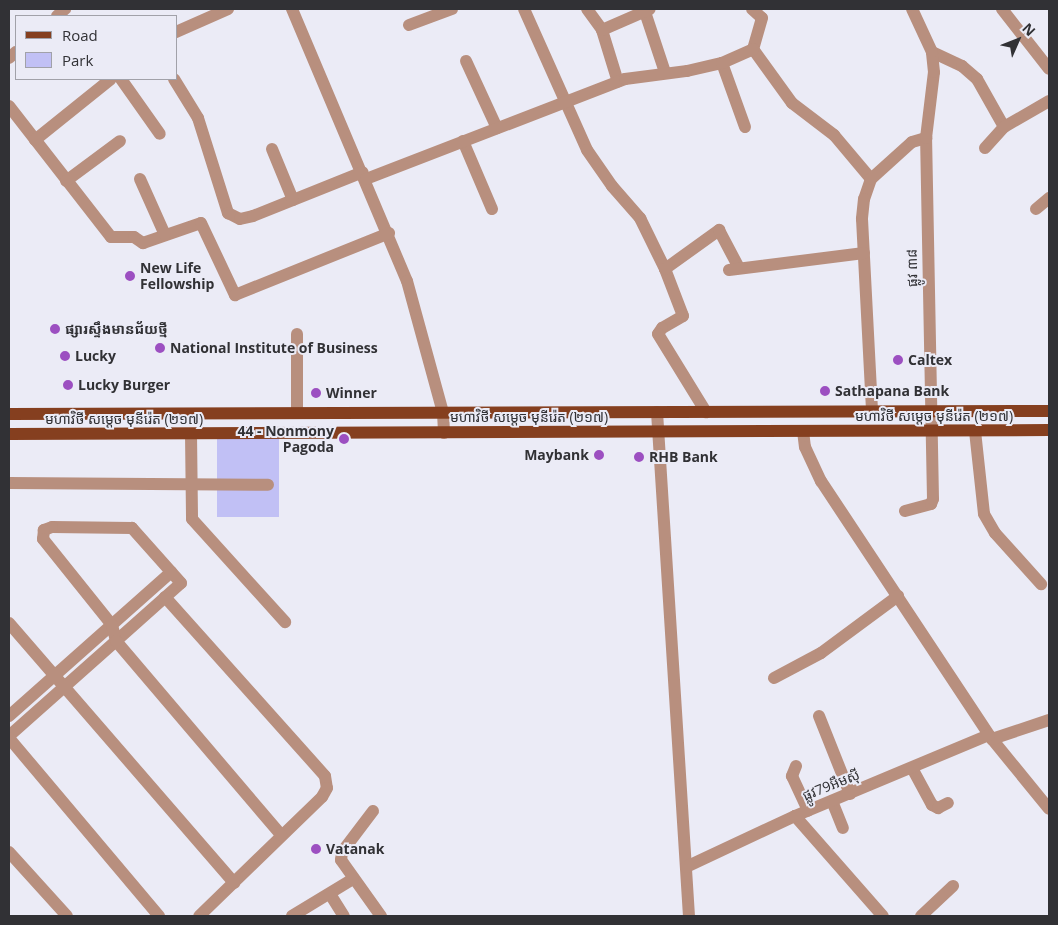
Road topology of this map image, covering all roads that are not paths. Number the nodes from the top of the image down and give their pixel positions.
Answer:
1 (228, 9) edge
2 (292, 9) edge
3 (452, 9) edge
4 (524, 9) edge
5 (586, 9) edge
6 (752, 9) edge
7 (912, 9) edge
8 (1002, 9) edge
9 (648, 10) edge
10 (409, 24) dead end
11 (602, 30) junction
12 (178, 31) edge
13 (753, 49) junction
14 (932, 52) junction
15 (466, 61) dead end
16 (722, 63) junction
17 (1049, 69) edge
18 (665, 72) junction
19 (110, 80) edge
20 (122, 80) edge
21 (175, 80) edge
22 (618, 82) junction
23 (1049, 101) edge
24 (565, 102) junction
25 (10, 110) edge
26 (1004, 127) junction
27 (498, 128) junction
28 (745, 128) dead end
29 (160, 134) dead end
30 (926, 138) junction
31 (35, 140) junction
32 (120, 141) dead end
33 (463, 141) junction
34 (985, 148) dead end
35 (272, 149) dead end
36 (365, 176) junction
37 (140, 178) dead end
38 (871, 179) junction
39 (66, 180) junction
40 (1049, 198) edge
41 (293, 200) junction
42 (492, 209) dead end
43 (1036, 210) dead end
44 (389, 233) junction
45 (165, 235) junction
46 (864, 253) junction
47 (665, 269) junction
48 (297, 334) dead end
49 (872, 411) junction
50 (929, 411) junction
51 (1049, 411) edge
52 (657, 412) junction
53 (706, 412) junction
54 (297, 413) junction
55 (443, 413) junction
56 (9, 414) edge
57 (1049, 430) edge
58 (803, 431) junction
59 (929, 431) junction
60 (975, 431) junction
61 (657, 432) junction
62 (444, 433) junction
63 (9, 434) edge
64 (191, 434) junction
65 (9, 482) edge
66 (192, 483) junction
67 (268, 485) dead end
68 (904, 511) dead end
69 (171, 572) junction
70 (1041, 584) dead end
71 (898, 596) junction
72 (165, 597) junction
73 (285, 622) dead end
74 (9, 623) edge
75 (112, 625) junction
76 (116, 641) junction
77 (54, 676) junction
78 (774, 678) dead end
79 (63, 688) junction
80 (9, 716) edge
81 (819, 716) dead end
82 (1049, 720) edge
83 (9, 737) edge
84 (991, 737) junction
85 (796, 766) dead end
86 (912, 768) junction
87 (850, 794) junction
88 (832, 801) junction
89 (948, 803) dead end
90 (1049, 809) edge
91 (373, 811) dead end
92 (808, 811) junction
93 (796, 816) junction
94 (843, 828) dead end
95 (281, 834) junction
96 (9, 852) edge
97 (686, 867) junction
98 (353, 879) junction
99 (234, 883) junction
100 (953, 886) dead end
101 (330, 894) junction
102 (66, 916) edge
103 (159, 916) edge
104 (199, 916) edge
105 (292, 916) edge
106 (344, 916) edge
107 (381, 916) edge
108 (689, 916) edge
109 (882, 916) edge
110 (921, 916) edge

1 - 12 street
2 - 36 street
3 - 10 street
4 - 24 street
5 - 11 street
6 - 13 street
7 - 14 street, ផ្លូវ ៣៨
8 - 17 street
9 - 11 street
9 - 18 street
11 - 22 street
13 - 16 street
13 - 38 street
14 - 26 street
14 - 30 street, ផ្លូវ ៣៨
15 - 27 street
16 - 18 street
16 - 28 street
18 - 22 street
19 - 31 street
20 - 29 street
21 - 41 street
22 - 24 street
23 - 26 street
24 - 27 street
24 - 47 street
25 - 31 street
26 - 34 street
27 - 33 street
30 - 38 street
30 - 50 street, ផ្លូវ ៣៨
31 - 39 street
32 - 39 street
33 - 36 street
33 - 42 street
35 - 41 street
36 - 41 street
36 - 44 street
37 - 45 street
38 - 46 street
39 - 45 street
40 - 43 street
44 - 45 street
44 - 55 street
46 - 47 street
46 - 49 street
47 - 53 street
48 - 54 street
49 - 50 main road, មហាវិថី សម្តេច មុនីរ៉េត (២១៧)
49 - 53 main road, មហាវិថី សម្តេច មុនីរ៉េត (២១៧)
50 - 51 main road, មហាវិថី សម្តេច មុនីរ៉េត (២១៧)
50 - 59 street, ផ្លូវ ៣៨
52 - 53 main road, មហាវិថី សម្តេច មុនីរ៉េត (២១៧)
52 - 55 main road, មហាវិថី សម្តេច មុនីរ៉េត (២១៧)
52 - 61 street
54 - 55 main road, មហាវិថី សម្តេច មុនីរ៉េត (២១៧)
54 - 56 main road, មហាវិថី សម្តេច មុនីរ៉េត (២១៧)
55 - 62 street
57 - 60 main road, មហាវិថី សម្តេច មុនីរ៉េត (២១៧)
58 - 59 main road, មហាវិថី សម្តេច មុនីរ៉េត (២១៧)
58 - 61 main road, មហាវិថី សម្តេច មុនីរ៉េត (២១៧)
58 - 71 street
59 - 60 main road, មហាវិថី សម្តេច មុនីរ៉េត (២១៧)
59 - 68 street, ផ្លូវ ៣៨
60 - 70 street
61 - 62 main road, មហាវិថី សម្តេច មុនីរ៉េត (២១៧)
61 - 97 street
62 - 64 main road, មហាវិថី សម្តេច មុនីរ៉េត (២១៧)
63 - 64 main road, មហាវិថី សម្តេច មុនីរ៉េត (២១៧)
64 - 66 street
65 - 66 street
66 - 67 street
66 - 73 street
69 - 72 street
69 - 75 street
69 - 75 street
71 - 78 street
71 - 84 street
72 - 76 street
72 - 95 street
74 - 77 street
75 - 76 street
75 - 77 street
76 - 79 street
76 - 95 street
77 - 79 street
77 - 80 street
79 - 83 street
79 - 99 street
81 - 87 street
82 - 84 street, ផ្លូវ79អឹមស៊ី
83 - 103 street
84 - 86 street, ផ្លូវ79អឹមស៊ី
84 - 90 street
85 - 92 street
86 - 87 street, ផ្លូវ79អឹមស៊ី
86 - 89 street
87 - 88 street, ផ្លូវ79អឹមស៊ី
88 - 92 street, ផ្លូវ79អឹមស៊ី
88 - 94 street
91 - 98 street
92 - 93 street, ផ្លូវ79អឹមស៊ី
93 - 97 street, ផ្លូវ79អឹមស៊ី
93 - 109 street
95 - 99 street
96 - 102 street
97 - 108 street
98 - 101 street
98 - 107 street
99 - 104 street
100 - 110 street
101 - 105 street
101 - 106 street

